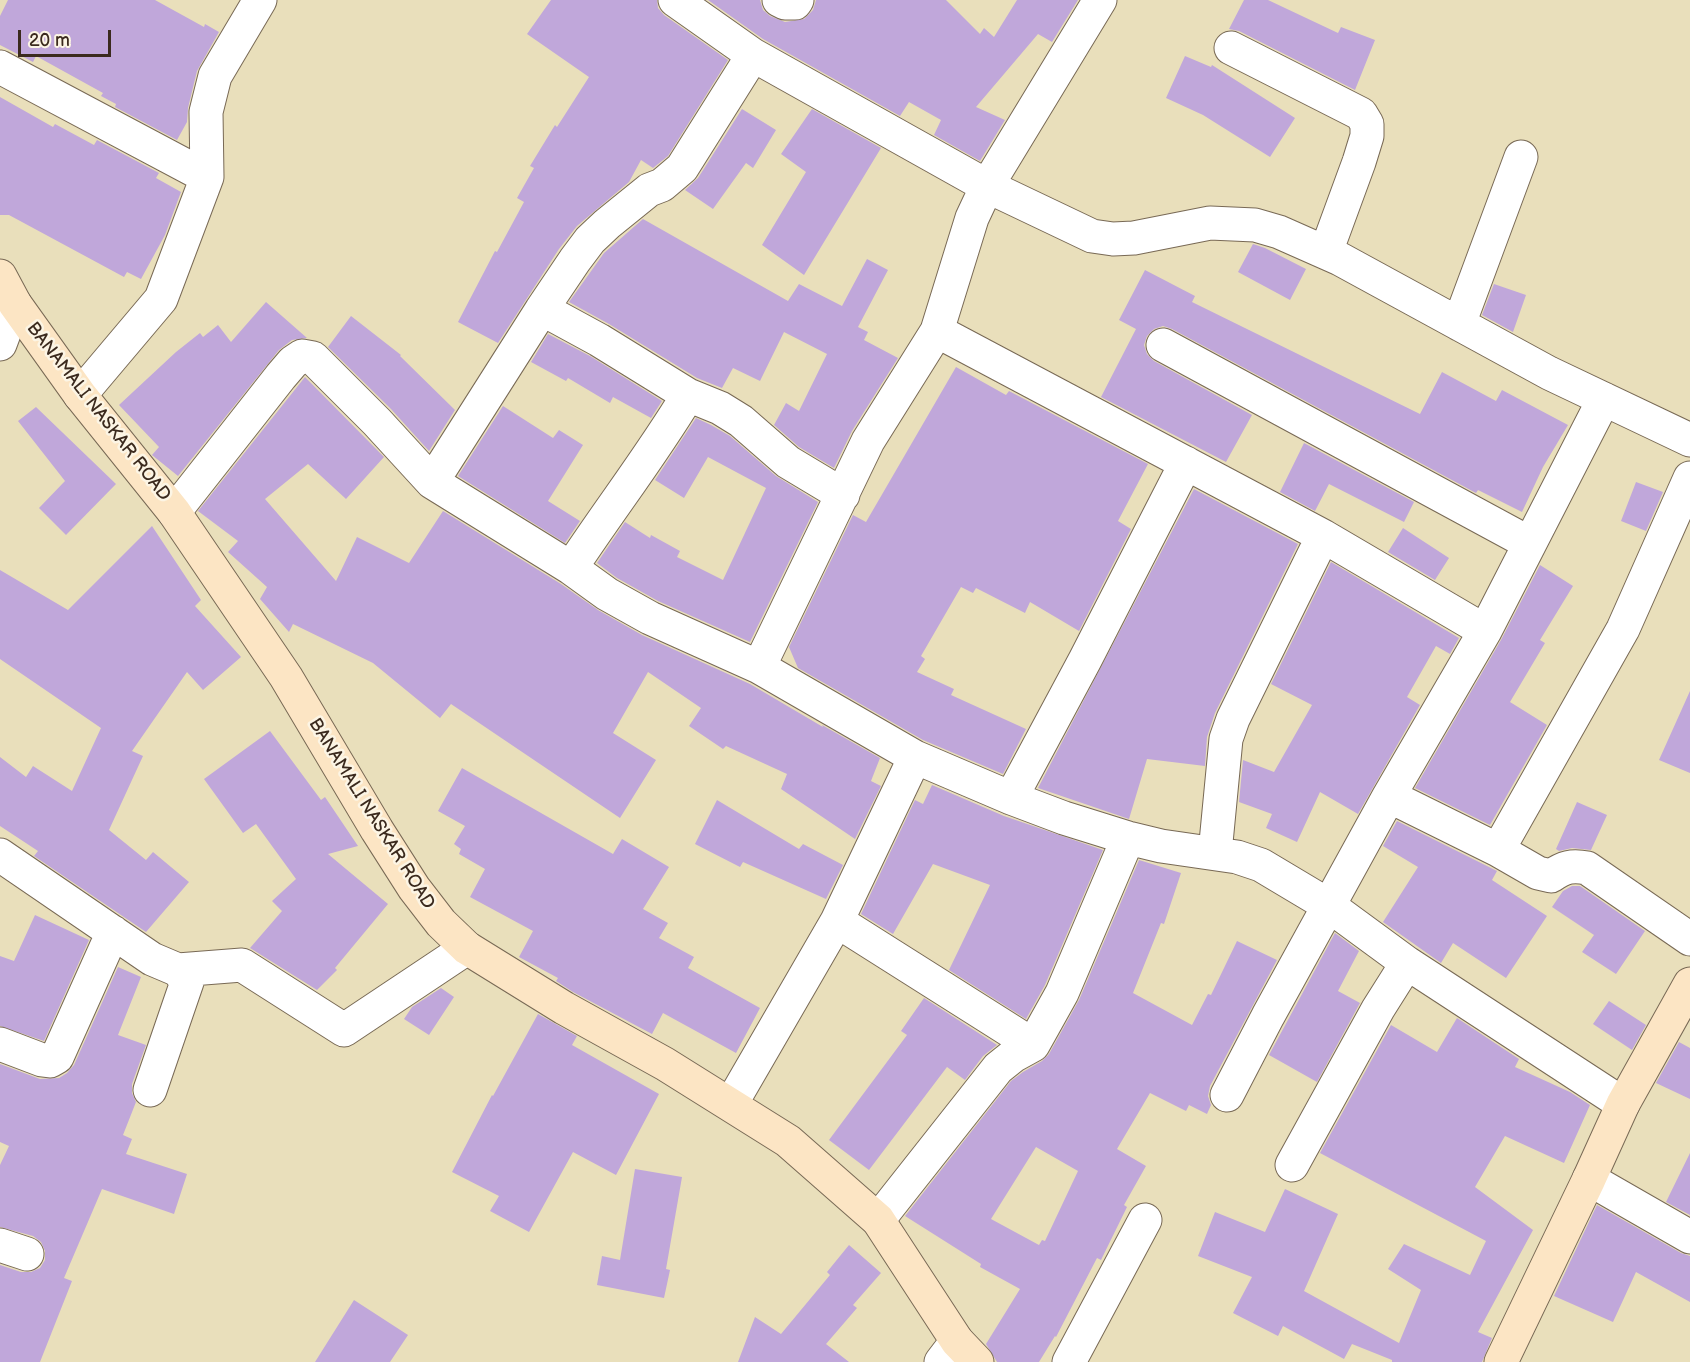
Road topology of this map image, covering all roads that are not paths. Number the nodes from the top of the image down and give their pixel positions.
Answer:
1 (675, 0) edge
2 (779, 0) edge
3 (797, 0) edge
4 (1100, 0) edge
5 (254, 2) edge
6 (1232, 48) dead end
7 (753, 55) junction
8 (0, 67) edge
9 (1521, 157) dead end
10 (207, 177) junction
11 (987, 186) junction
12 (1326, 252) junction
13 (8, 290) edge
14 (542, 309) junction
15 (1459, 324) junction
16 (937, 331) junction
17 (0, 344) edge
18 (1163, 345) dead end
19 (80, 394) junction
20 (687, 395) junction
21 (1604, 399) junction
22 (1690, 440) edge
23 (1186, 463) junction
24 (1690, 478) edge
25 (432, 482) junction
26 (843, 495) junction
27 (174, 512) junction
28 (1323, 536) junction
29 (1529, 543) junction
30 (570, 568) junction
31 (1485, 631) junction
32 (759, 667) junction
33 (915, 757) junction
34 (1389, 796) junction
35 (1011, 798) junction
36 (1128, 838) junction
37 (1498, 850) junction
38 (1215, 853) junction
39 (0, 855) edge
40 (1329, 905) junction
41 (837, 921) junction
42 (113, 933) junction
43 (1690, 939) edge
44 (467, 948) junction
45 (1407, 963) junction
46 (178, 970) junction
47 (1690, 984) edge
48 (0, 1044) edge
49 (1033, 1045) junction
50 (150, 1090) dead end
51 (1227, 1095) dead end
52 (731, 1104) junction
53 (1623, 1104) junction
54 (1292, 1165) dead end
55 (1589, 1179) junction
56 (878, 1220) junction
57 (1144, 1220) dead end
58 (1690, 1237) edge
59 (958, 1355) edge
60 (1069, 1362) edge
61 (1501, 1362) edge

1 - 7 street
2 - 3 street
4 - 11 street
5 - 10 street
6 - 12 street
7 - 11 street
7 - 14 street
8 - 10 street
9 - 15 street
10 - 19 street
11 - 12 street
11 - 16 street
12 - 15 street
13 - 17 street
13 - 19 street, BANAMALI NASKAR ROAD
14 - 20 street
14 - 25 street
15 - 21 street
16 - 23 street
16 - 26 street
18 - 29 street
19 - 27 street, BANAMALI NASKAR ROAD
20 - 26 street
20 - 30 street
21 - 22 street
21 - 29 street
23 - 28 street
23 - 35 street
24 - 37 street
25 - 27 street
25 - 30 street
26 - 32 street
27 - 44 street, BANAMALI NASKAR ROAD
28 - 31 street
28 - 38 street
29 - 31 street
30 - 32 street
31 - 34 street
32 - 33 street
33 - 35 street
33 - 41 street
34 - 37 street
34 - 40 street
35 - 36 street
36 - 38 street
36 - 49 street
37 - 43 street
38 - 40 street
39 - 42 street
40 - 45 street
40 - 51 street
41 - 49 street
41 - 52 street
42 - 46 street
42 - 48 street
44 - 46 street
44 - 52 street, BANAMALI NASKAR ROAD
45 - 53 street
45 - 54 street
46 - 50 street
47 - 53 street
49 - 56 street
52 - 56 street, BANAMALI NASKAR ROAD
53 - 55 street
55 - 58 street
55 - 61 street
56 - 59 street, BANAMALI NASKAR ROAD
57 - 60 street

